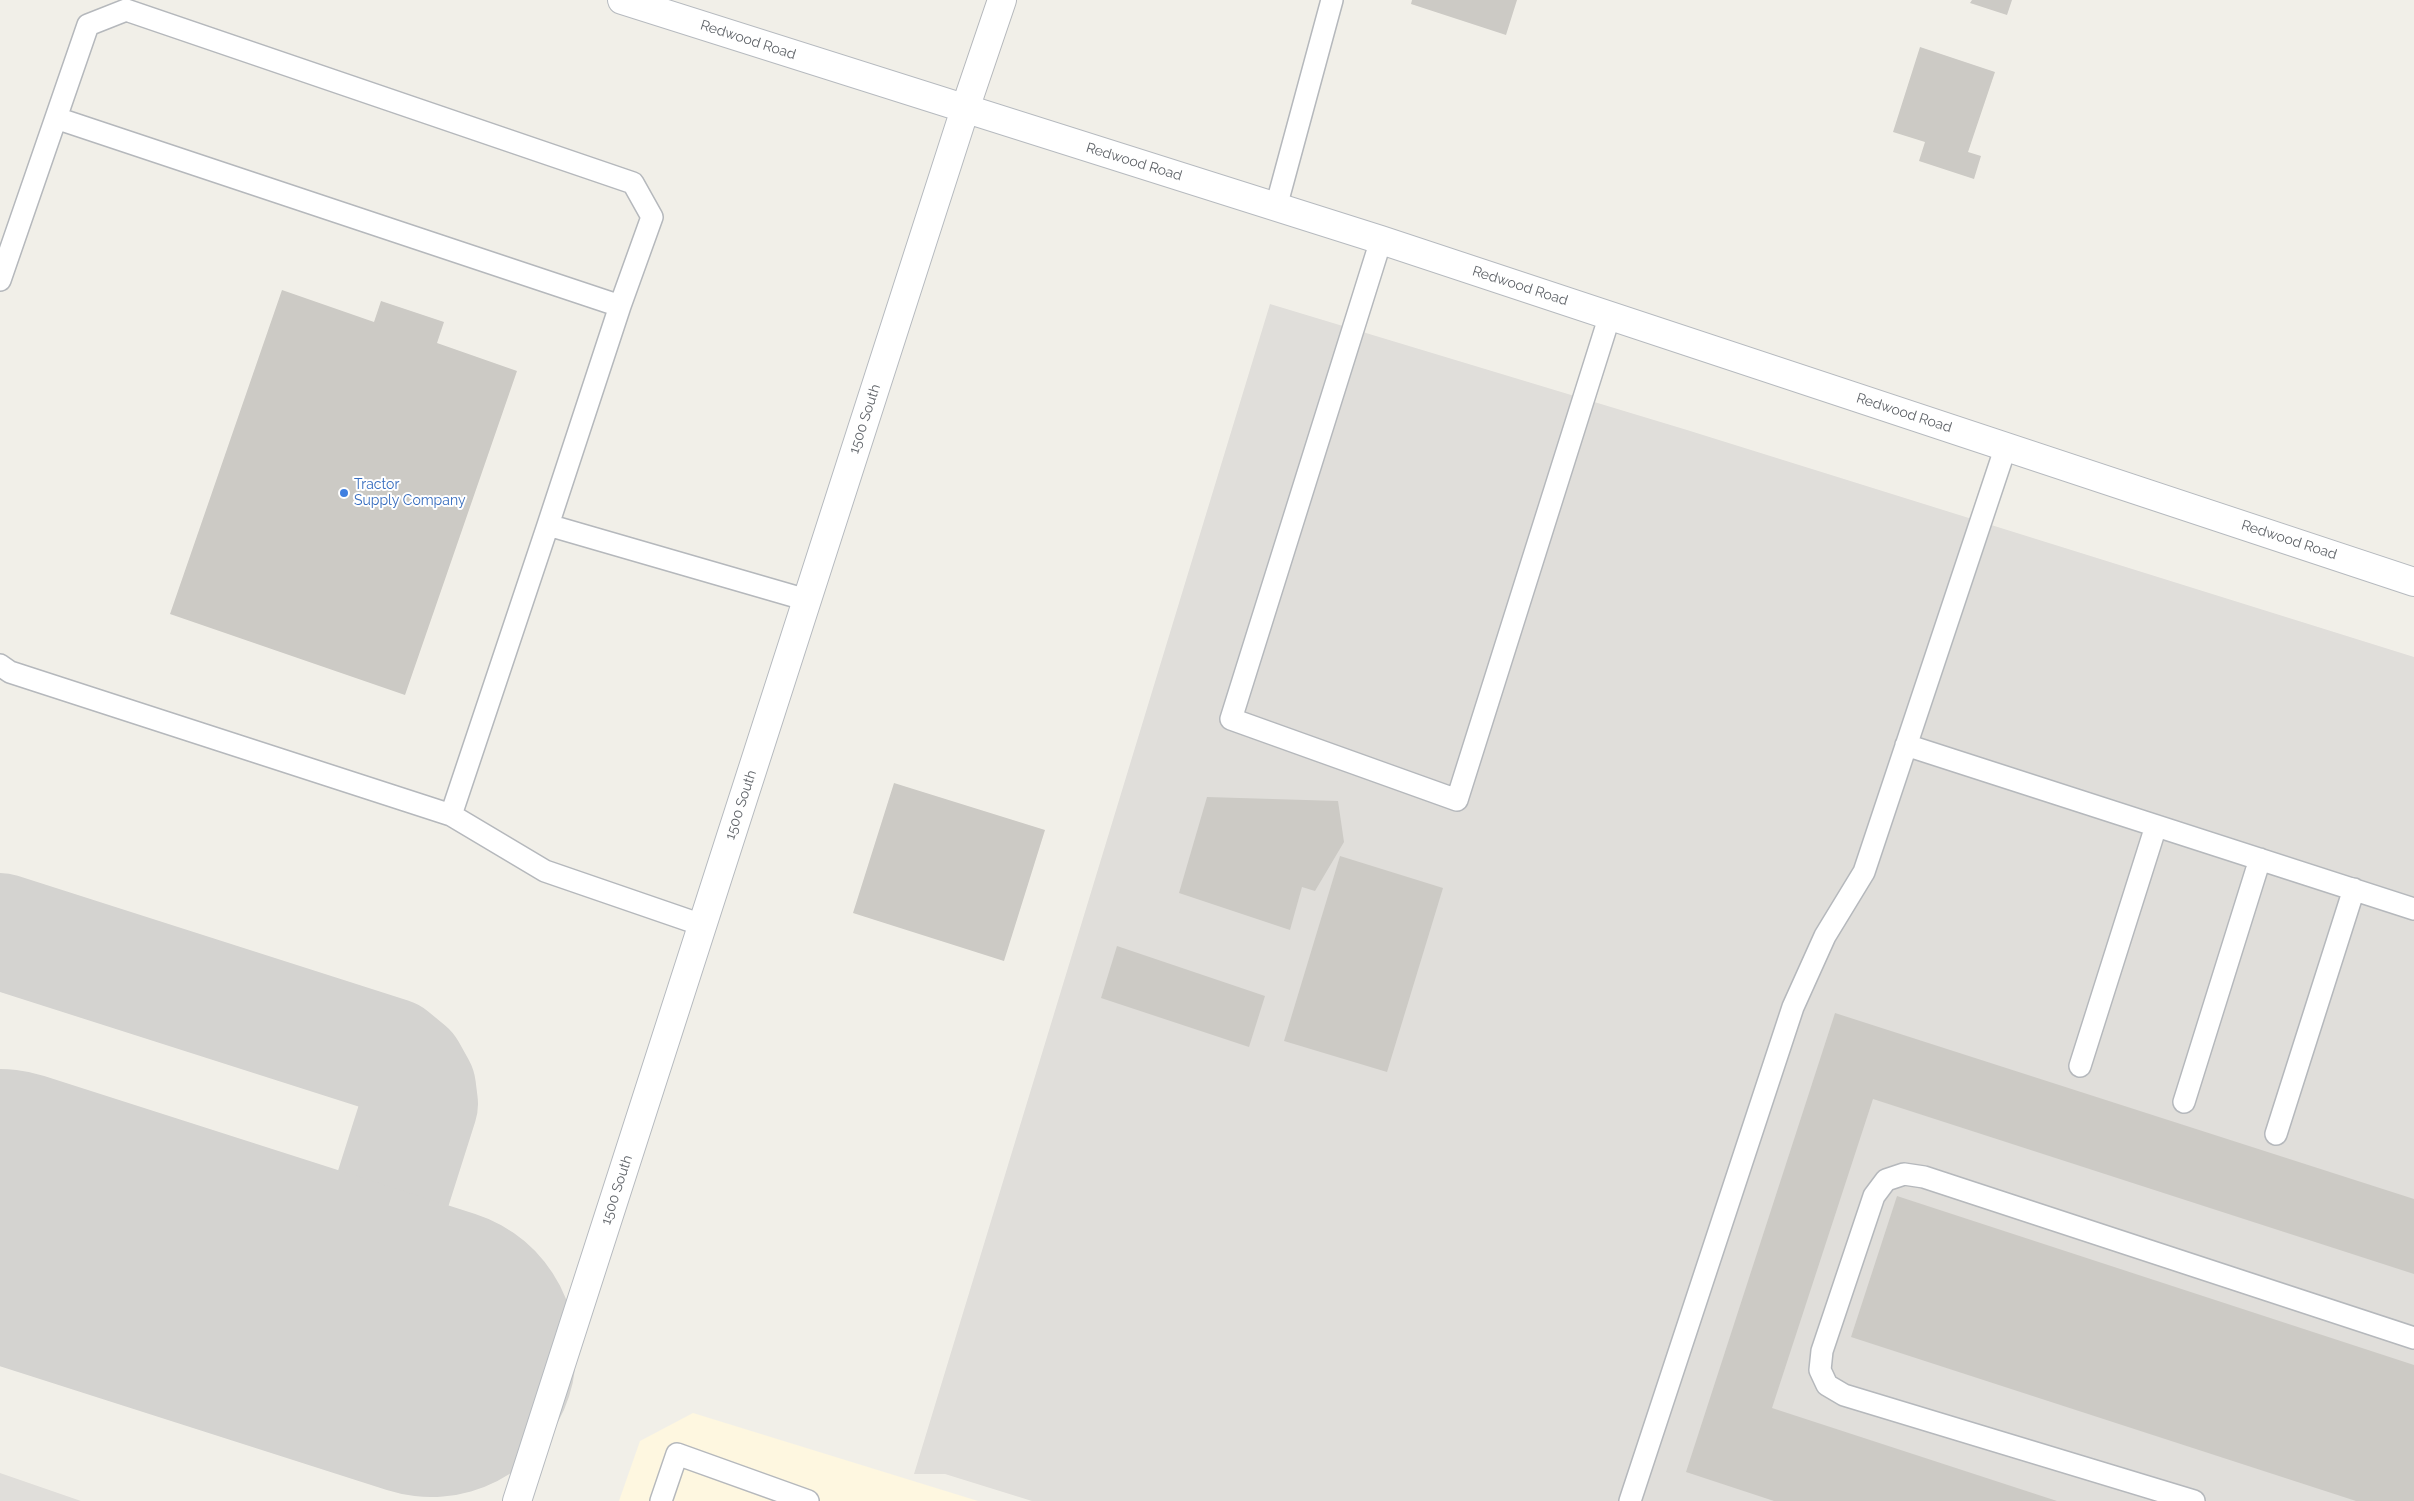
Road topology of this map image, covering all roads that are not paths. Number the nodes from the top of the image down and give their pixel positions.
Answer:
1 (622, 0) edge
2 (1002, 0) edge
3 (1332, 0) edge
4 (965, 109) junction
5 (56, 118) junction
6 (1276, 207) junction
7 (1382, 240) junction
8 (0, 280) edge
9 (620, 306) junction
10 (1610, 316) junction
11 (2006, 446) junction
12 (548, 525) junction
13 (2414, 582) edge
14 (807, 600) junction
15 (0, 665) edge
16 (1906, 745) junction
17 (451, 815) junction
18 (2156, 826) junction
19 (2260, 859) junction
20 (2354, 889) junction
21 (2414, 909) edge
22 (702, 925) junction
23 (2080, 1066) dead end
24 (2184, 1102) dead end
25 (2276, 1134) dead end
26 (2414, 1338) edge
27 (800, 1500) edge
28 (517, 1501) edge
29 (661, 1501) edge
30 (1630, 1501) edge
31 (2194, 1501) edge

1 - 4 main road, Redwood Road
2 - 4 main road, 1500 South
3 - 6 lane
4 - 6 main road, Redwood Road
4 - 14 main road, 1500 South
5 - 8 lane
5 - 9 lane
5 - 9 lane
6 - 7 main road, Redwood Road
7 - 10 main road, Redwood Road
7 - 10 lane
9 - 12 lane
10 - 11 main road, Redwood Road
11 - 13 main road, Redwood Road
11 - 16 lane
12 - 14 lane
12 - 17 lane
14 - 22 main road, 1500 South
15 - 17 lane
16 - 18 lane
16 - 30 lane
17 - 22 lane
18 - 19 lane
18 - 23 lane
19 - 20 lane
19 - 24 lane
20 - 21 lane
20 - 25 lane
22 - 28 main road, 1500 South
26 - 31 lane
27 - 29 lane

